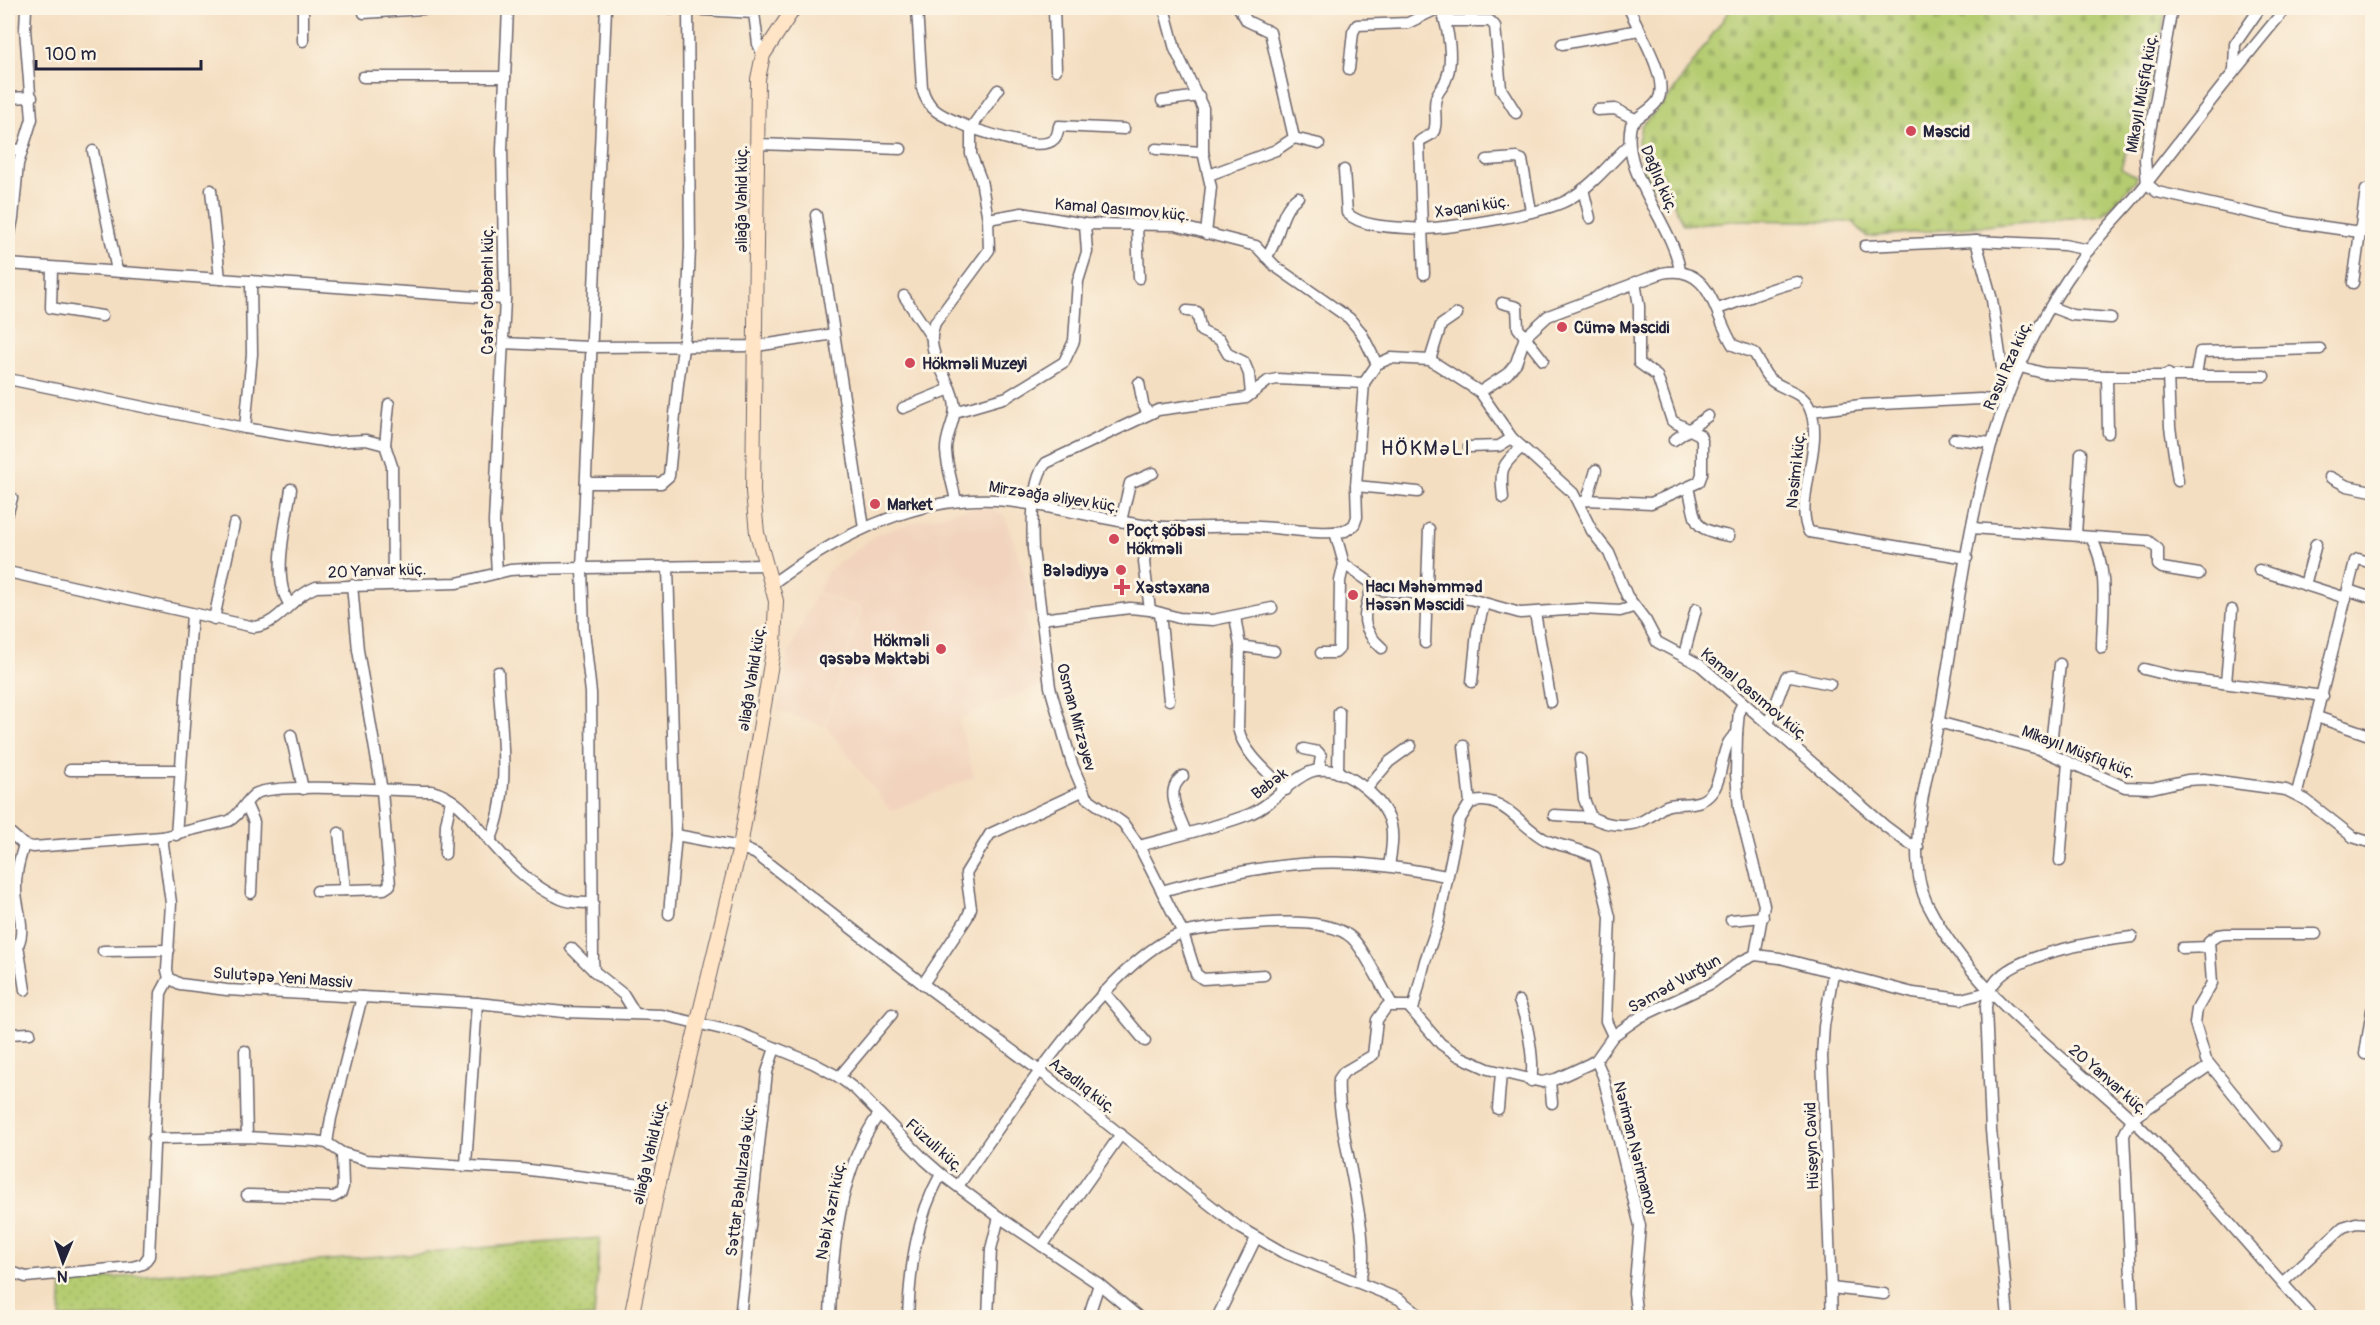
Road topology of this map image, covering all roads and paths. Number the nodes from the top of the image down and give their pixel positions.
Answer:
1 (26, 8) edge
2 (303, 8) edge
3 (436, 8) edge
4 (508, 8) edge
5 (606, 8) edge
6 (670, 8) edge
7 (688, 8) edge
8 (794, 8) edge
9 (917, 8) edge
10 (1054, 8) edge
11 (1164, 8) edge
12 (1239, 8) edge
13 (1440, 8) edge
14 (1629, 8) edge
15 (2172, 8) edge
16 (2260, 8) edge
17 (2286, 8) edge
18 (755, 10) edge
19 (364, 13) dead end
20 (1446, 21) junction
21 (1639, 30) junction
22 (303, 41) dead end
23 (1562, 44) dead end
24 (763, 54) junction
25 (1349, 69) dead end
26 (1056, 70) dead end
27 (2234, 70) junction
28 (363, 77) dead end
29 (505, 77) junction
30 (998, 90) dead end
31 (1199, 96) junction
32 (32, 97) junction
33 (8, 98) edge
34 (1162, 101) dead end
35 (1597, 110) dead end
36 (1516, 114) dead end
37 (1635, 119) junction
38 (971, 128) junction
39 (1124, 129) dead end
40 (1294, 138) junction
41 (758, 144) junction
42 (1319, 144) dead end
43 (1629, 145) junction
44 (8, 149) edge
45 (901, 149) dead end
46 (1156, 149) dead end
47 (21, 150) junction
48 (93, 151) dead end
49 (1203, 152) junction
50 (1486, 160) dead end
51 (1344, 170) dead end
52 (1209, 175) junction
53 (2146, 184) junction
54 (1583, 189) junction
55 (211, 190) dead end
56 (2366, 190) dead end
57 (1298, 197) dead end
58 (1531, 212) junction
59 (816, 215) dead end
60 (1590, 218) dead end
61 (988, 219) junction
62 (1085, 224) junction
63 (1137, 225) junction
64 (1422, 229) junction
65 (2360, 232) junction
66 (1206, 234) junction
67 (1976, 241) junction
68 (8, 243) edge
69 (1865, 246) dead end
70 (2089, 250) junction
71 (1266, 257) junction
72 (8, 264) edge
73 (52, 268) junction
74 (117, 271) junction
75 (1680, 271) junction
76 (1424, 274) dead end
77 (1139, 278) dead end
78 (220, 279) junction
79 (251, 281) junction
80 (1635, 282) junction
81 (1797, 282) dead end
82 (2353, 284) dead end
83 (904, 296) dead end
84 (505, 299) junction
85 (1502, 303) dead end
86 (2051, 307) junction
87 (1717, 309) junction
88 (1187, 311) dead end
89 (1458, 314) dead end
90 (102, 316) dead end
91 (2111, 318) dead end
92 (834, 334) junction
93 (930, 335) junction
94 (1525, 337) junction
95 (503, 343) junction
96 (756, 346) junction
97 (590, 347) junction
98 (683, 347) junction
99 (2320, 349) dead end
100 (1430, 360) junction
101 (1543, 360) dead end
102 (1377, 364) junction
103 (2021, 367) junction
104 (2168, 374) junction
105 (2196, 375) junction
106 (2107, 376) junction
107 (2264, 376) dead end
108 (8, 380) edge
109 (1139, 383) dead end
110 (1364, 383) junction
111 (2013, 384) junction
112 (950, 389) junction
113 (1480, 392) junction
114 (1251, 394) junction
115 (2006, 400) junction
116 (389, 404) dead end
117 (903, 408) dead end
118 (1811, 411) junction
119 (955, 412) junction
120 (1148, 414) junction
121 (1708, 416) dead end
122 (244, 428) junction
123 (1688, 429) junction
124 (2108, 433) dead end
125 (1512, 438) junction
126 (1954, 439) dead end
127 (1674, 440) dead end
128 (1992, 443) junction
129 (385, 445) junction
130 (1469, 447) dead end
131 (1522, 447) junction
132 (2081, 453) dead end
133 (1596, 470) dead end
134 (1153, 473) dead end
135 (2330, 477) dead end
136 (2178, 481) dead end
137 (586, 483) junction
138 (1356, 486) junction
139 (1688, 488) junction
140 (291, 489) dead end
141 (2373, 491) edge
142 (1418, 492) dead end
143 (12, 498) dead end
144 (1503, 498) dead end
145 (956, 501) junction
146 (1583, 501) junction
147 (1035, 505) junction
148 (8, 512) edge
149 (1121, 521) junction
150 (234, 524) dead end
151 (1149, 525) junction
152 (864, 528) junction
153 (1972, 528) junction
154 (1428, 529) dead end
155 (1335, 532) junction
156 (2076, 535) junction
157 (1729, 536) dead end
158 (2091, 538) junction
159 (2316, 544) dead end
160 (1967, 558) junction
161 (2373, 563) edge
162 (1344, 564) junction
163 (766, 565) junction
164 (668, 567) junction
165 (582, 569) junction
166 (2259, 570) dead end
167 (8, 572) edge
168 (498, 573) junction
169 (2199, 574) dead end
170 (773, 583) junction
171 (393, 584) junction
172 (352, 585) junction
173 (2305, 585) junction
174 (1372, 586) junction
175 (2347, 594) junction
176 (1426, 596) junction
177 (2373, 598) edge
178 (289, 603) junction
179 (1484, 604) junction
180 (1633, 607) junction
181 (1272, 608) dead end
182 (1696, 609) dead end
183 (2232, 610) dead end
184 (1155, 611) junction
185 (1535, 613) junction
186 (192, 615) junction
187 (1235, 616) junction
188 (214, 619) junction
189 (1041, 619) junction
190 (1425, 643) dead end
191 (1239, 645) junction
192 (1382, 648) dead end
193 (2102, 648) dead end
194 (1274, 651) dead end
195 (1321, 653) dead end
196 (1684, 655) junction
197 (2060, 664) dead end
198 (2144, 669) dead end
199 (498, 672) dead end
200 (1472, 682) dead end
201 (2226, 683) junction
202 (1830, 684) dead end
203 (2323, 696) junction
204 (1169, 700) dead end
205 (1551, 702) dead end
206 (1743, 703) junction
207 (1339, 712) dead end
208 (2317, 717) junction
209 (1938, 722) junction
210 (1768, 724) junction
211 (1737, 734) junction
212 (291, 735) dead end
213 (2373, 736) edge
214 (1411, 746) dead end
215 (1464, 746) dead end
216 (1304, 749) dead end
217 (2050, 753) junction
218 (1580, 759) dead end
219 (2068, 762) junction
220 (70, 770) dead end
221 (180, 770) junction
222 (1319, 770) junction
223 (1338, 773) junction
224 (1722, 774) junction
225 (1736, 774) junction
226 (1183, 776) dead end
227 (1367, 788) junction
228 (303, 789) junction
229 (1286, 790) junction
230 (382, 791) junction
231 (1082, 791) junction
232 (2296, 793) junction
233 (451, 800) junction
234 (1470, 803) junction
235 (246, 804) junction
236 (1554, 815) dead end
237 (1591, 816) junction
238 (8, 831) edge
239 (339, 833) dead end
240 (1186, 833) junction
241 (176, 835) junction
242 (676, 835) junction
243 (162, 837) junction
244 (489, 841) junction
245 (2373, 843) edge
246 (24, 845) junction
247 (1139, 846) junction
248 (740, 847) junction
249 (1918, 847) junction
250 (445, 854) dead end
251 (2060, 861) dead end
252 (1389, 866) junction
253 (1446, 876) junction
254 (345, 890) junction
255 (317, 891) dead end
256 (1162, 891) junction
257 (251, 893) dead end
258 (593, 903) junction
259 (669, 914) dead end
260 (1763, 917) junction
261 (1731, 920) dead end
262 (1183, 933) junction
263 (2316, 934) dead end
264 (2132, 937) dead end
265 (18, 945) junction
266 (2209, 947) junction
267 (571, 948) dead end
268 (2182, 948) dead end
269 (8, 950) edge
270 (168, 950) junction
271 (103, 951) dead end
272 (1755, 955) junction
273 (594, 970) junction
274 (1833, 973) junction
275 (1264, 975) dead end
276 (169, 978) junction
277 (923, 984) junction
278 (25, 990) dead end
279 (1104, 992) junction
280 (1989, 992) junction
281 (363, 997) junction
282 (1519, 1001) dead end
283 (477, 1003) junction
284 (1392, 1004) junction
285 (1413, 1010) junction
286 (2373, 1010) edge
287 (634, 1013) junction
288 (892, 1014) dead end
289 (698, 1022) junction
290 (30, 1033) dead end
291 (8, 1034) edge
292 (2370, 1035) edge
293 (1613, 1036) junction
294 (1145, 1041) dead end
295 (775, 1047) junction
296 (245, 1051) dead end
297 (2365, 1054) dead end
298 (1596, 1060) junction
299 (2209, 1066) junction
300 (1041, 1072) junction
301 (1501, 1073) junction
302 (839, 1077) junction
303 (1531, 1080) junction
304 (1550, 1081) junction
305 (1552, 1103) dead end
306 (1498, 1109) dead end
307 (879, 1114) junction
308 (2132, 1119) junction
309 (1121, 1134) junction
310 (247, 1137) junction
311 (153, 1139) junction
312 (327, 1143) junction
313 (2275, 1145) dead end
314 (342, 1153) junction
315 (466, 1165) junction
316 (941, 1174) junction
317 (658, 1186) junction
318 (958, 1186) junction
319 (247, 1196) dead end
320 (999, 1217) junction
321 (2373, 1224) edge
322 (1256, 1238) junction
323 (1042, 1246) junction
324 (8, 1271) edge
325 (1359, 1281) junction
326 (2282, 1283) junction
327 (1099, 1284) junction
328 (1831, 1288) junction
329 (1884, 1294) dead end
330 (631, 1317) edge
331 (741, 1317) edge
332 (830, 1317) edge
333 (908, 1317) edge
334 (988, 1317) edge
335 (1088, 1317) edge
336 (1140, 1317) edge
337 (1218, 1317) edge
338 (1423, 1317) edge
339 (1637, 1317) edge
340 (1832, 1317) edge
341 (2008, 1317) edge
342 (2133, 1317) edge
343 (2314, 1317) edge

1 - 32 street
2 - 22 street
3 - 19 street
4 - 29 street, Cəfər Cabbarlı küç.
5 - 97 street
6 - 7 street
7 - 18 street
7 - 98 street
8 - 24 street, Əliağa Vahid küç.
9 - 38 street
10 - 26 street
11 - 31 street
12 - 40 street
13 - 20 street, Xəqani küç.
13 - 25 street
14 - 21 street
15 - 53 street, Mikayıl Müşfiq küç.
16 - 27 street
17 - 27 street, Rəsul Rza küç.
18 - 24 street
20 - 36 street
20 - 64 street, Xəqani küç.
21 - 23 street
21 - 37 street
24 - 41 street, Əliağa Vahid küç.
27 - 53 street, Rəsul Rza küç.
28 - 29 street
29 - 84 street, Cəfər Cabbarlı küç.
30 - 38 street
31 - 34 street
31 - 49 street
32 - 33 street
32 - 47 street
35 - 37 street
37 - 43 street, Dağlıq küç.
38 - 39 street
38 - 61 street
40 - 42 street
40 - 52 street
41 - 45 street
41 - 96 street, Əliağa Vahid küç.
43 - 54 street, Xəqani küç.
43 - 75 street, Dağlıq küç.
44 - 47 street
46 - 49 street
47 - 68 street
48 - 74 street
49 - 52 street
50 - 58 street
51 - 64 street
52 - 66 street
53 - 65 street
53 - 70 street, Rəsul Rza küç.
54 - 58 street, Xəqani küç.
54 - 60 street
55 - 78 street
56 - 65 street
57 - 71 street
58 - 64 street, Xəqani küç.
59 - 92 street
61 - 62 street, Kamal Qasımov küç.
61 - 93 street
62 - 63 street, Kamal Qasımov küç.
62 - 119 street
63 - 66 street, Kamal Qasımov küç.
63 - 77 street
64 - 76 street
65 - 82 street
66 - 71 street, Kamal Qasımov küç.
67 - 69 street
67 - 70 street
67 - 111 street
70 - 86 street, Rəsul Rza küç.
71 - 102 street, Kamal Qasımov küç.
72 - 73 street
73 - 74 street
73 - 90 street
74 - 78 street
75 - 80 street
75 - 87 street, Nəsimi küç.
78 - 79 street
79 - 84 street
79 - 122 street
80 - 94 street
80 - 123 street
81 - 87 street
83 - 93 street
84 - 95 street, Cəfər Cabbarlı küç.
85 - 94 street
86 - 91 street
86 - 103 street, Rəsul Rza küç.
87 - 118 street, Nəsimi küç.
88 - 114 street
89 - 100 street
92 - 96 street
92 - 152 street
93 - 112 street
94 - 101 street
94 - 113 street
95 - 97 street
95 - 168 street, Cəfər Cabbarlı küç.
96 - 98 street
96 - 163 street, Əliağa Vahid küç.
97 - 98 street
97 - 137 street
98 - 137 street
99 - 105 street
100 - 102 street, Kamal Qasımov küç.
100 - 113 street, Kamal Qasımov küç.
102 - 110 street
103 - 106 street
103 - 111 street, Rəsul Rza küç.
104 - 105 street
104 - 106 street
104 - 136 street
105 - 107 street
106 - 124 street
108 - 122 street
109 - 120 street
110 - 114 street, Osman Mirzəyev
110 - 138 street
111 - 115 street, Rəsul Rza küç.
112 - 117 street
112 - 119 street
113 - 125 street, Kamal Qasımov küç.
114 - 120 street, Osman Mirzəyev
115 - 118 street
115 - 128 street, Rəsul Rza küç.
116 - 129 street
118 - 160 street, Nəsimi küç.
119 - 145 street
120 - 147 street, Osman Mirzəyev
121 - 123 street
122 - 129 street
123 - 127 street
123 - 139 street
125 - 130 street
125 - 131 street, Kamal Qasımov küç.
126 - 128 street
128 - 153 street, Rəsul Rza küç.
129 - 171 street
131 - 144 street
131 - 146 street, Kamal Qasımov küç.
132 - 156 street
133 - 146 street
134 - 149 street
135 - 141 street
137 - 165 street
138 - 142 street
138 - 155 street, Mirzəağa Əliyev küç.
139 - 146 street
139 - 157 street
140 - 178 street
143 - 148 street
145 - 147 street, Mirzəağa Əliyev küç.
145 - 152 street, Mirzəağa Əliyev küç.
146 - 180 street, Kamal Qasımov küç.
147 - 149 street, Mirzəağa Əliyev küç.
147 - 189 street, Osman Mirzəyev
149 - 151 street, Mirzəağa Əliyev küç.
150 - 188 street
151 - 155 street, Mirzəağa Əliyev küç.
151 - 184 street
152 - 170 street, Mirzəağa Əliyev küç.
153 - 156 street
153 - 160 street, Rəsul Rza küç.
154 - 176 street
155 - 162 street
156 - 158 street
158 - 169 street
158 - 193 street
159 - 173 street
160 - 209 street, Rəsul Rza küç.
161 - 175 street
162 - 174 street
162 - 195 street
163 - 164 street, 20 Yanvar küç.
163 - 170 street, Əliağa Vahid küç.
164 - 165 street, 20 Yanvar küç.
164 - 242 street
165 - 168 street, 20 Yanvar küç.
165 - 258 street
166 - 173 street
167 - 186 street, 20 Yanvar küç.
168 - 171 street, 20 Yanvar küç.
170 - 248 street, Əliağa Vahid küç.
171 - 172 street, 20 Yanvar küç.
172 - 178 street, 20 Yanvar küç.
172 - 230 street
173 - 175 street
174 - 176 street
174 - 192 street
175 - 177 street
175 - 203 street
176 - 179 street
176 - 190 street
178 - 188 street, 20 Yanvar küç.
179 - 185 street
179 - 200 street
180 - 185 street
180 - 196 street, Kamal Qasımov küç.
181 - 187 street
182 - 196 street
183 - 201 street
184 - 187 street
184 - 189 street
184 - 204 street
185 - 205 street
186 - 188 street, 20 Yanvar küç.
186 - 221 street
187 - 191 street
189 - 231 street, Osman Mirzəyev
191 - 194 street
191 - 229 street
196 - 206 street, Kamal Qasımov küç.
197 - 217 street
198 - 201 street
199 - 244 street
201 - 203 street
202 - 210 street
203 - 208 street
206 - 210 street, Kamal Qasımov küç.
206 - 211 street
207 - 223 street
208 - 213 street
208 - 232 street
209 - 217 street, Mikayıl Müşfiq küç.
209 - 249 street, Rəsul Rza küç.
210 - 249 street, Kamal Qasımov küç.
211 - 224 street
211 - 225 street
212 - 228 street
214 - 227 street
215 - 234 street
216 - 222 street
217 - 219 street, Mikayıl Müşfiq küç.
218 - 237 street
219 - 232 street, Mikayıl Müşfiq küç.
219 - 251 street
220 - 221 street
221 - 241 street
222 - 223 street
222 - 229 street, Babək
223 - 227 street
224 - 225 street
224 - 237 street
225 - 260 street
226 - 240 street
227 - 252 street
228 - 230 street
228 - 235 street
229 - 240 street, Babək
230 - 233 street
230 - 254 street
231 - 247 street, Osman Mirzəyev
231 - 277 street
232 - 245 street, Mikayıl Müşfiq küç.
233 - 244 street
233 - 250 street
234 - 253 street
234 - 293 street
235 - 241 street
235 - 257 street
236 - 237 street
238 - 246 street
239 - 254 street
240 - 247 street, Babək
241 - 243 street
242 - 248 street, Azadlıq küç.
242 - 259 street
243 - 246 street
243 - 270 street
244 - 258 street
246 - 265 street
247 - 256 street, Osman Mirzəyev
248 - 277 street, Azadlıq küç.
248 - 289 street, Əliağa Vahid küç.
249 - 280 street, 20 Yanvar küç.
252 - 253 street
252 - 256 street
253 - 285 street
254 - 255 street
256 - 262 street, Osman Mirzəyev
258 - 273 street
260 - 261 street
260 - 272 street
262 - 275 street, Osman Mirzəyev
262 - 279 street
262 - 284 street
263 - 266 street
264 - 280 street
265 - 269 street
265 - 278 street
266 - 268 street
266 - 299 street
267 - 273 street
270 - 271 street
270 - 276 street
272 - 274 street
272 - 293 street, Səməd Vurğun
273 - 287 street
274 - 280 street
274 - 328 street, Hüseyn Cavid
276 - 281 street, Sulutəpə Yeni Massiv
276 - 311 street
277 - 300 street, Azadlıq küç.
279 - 294 street
279 - 300 street
280 - 308 street, 20 Yanvar küç.
280 - 341 street
281 - 283 street, Sulutəpə Yeni Massiv
281 - 312 street
282 - 303 street
283 - 287 street, Sulutəpə Yeni Massiv
283 - 315 street
284 - 285 street
284 - 325 street
285 - 301 street
286 - 292 street
287 - 289 street, Sulutəpə Yeni Massiv
288 - 302 street
289 - 295 street, Füzuli küç.
289 - 317 street, Əliağa Vahid küç.
290 - 291 street
292 - 297 street
293 - 298 street, Səməd Vurğun
295 - 302 street, Füzuli küç.
295 - 331 street, Səttar Bəhlulzadə küç.
296 - 310 street
298 - 304 street
298 - 339 street, Nəriman Nərimanov
299 - 308 street
299 - 313 street
300 - 309 street, Azadlıq küç.
300 - 318 street
301 - 303 street
301 - 306 street
302 - 307 street, Füzuli küç.
303 - 304 street
304 - 305 street
307 - 316 street, Füzuli küç.
307 - 332 street, Nəbi Xəzri küç.
308 - 326 street, 20 Yanvar küç.
308 - 342 street
309 - 322 street, Azadlıq küç.
309 - 323 street
310 - 311 street
310 - 312 street
311 - 324 street
312 - 314 street
314 - 315 street
314 - 319 street
315 - 317 street
316 - 318 street, Füzuli küç.
316 - 333 street
317 - 330 street, Əliağa Vahid küç.
318 - 320 street, Füzuli küç.
320 - 323 street, Füzuli küç.
320 - 334 street
321 - 326 street
322 - 325 street, Azadlıq küç.
322 - 337 street
323 - 327 street, Füzuli küç.
325 - 338 street, Azadlıq küç.
326 - 343 street, 20 Yanvar küç.
327 - 335 street
327 - 336 street, Füzuli küç.
328 - 329 street
328 - 340 street, Hüseyn Cavid

